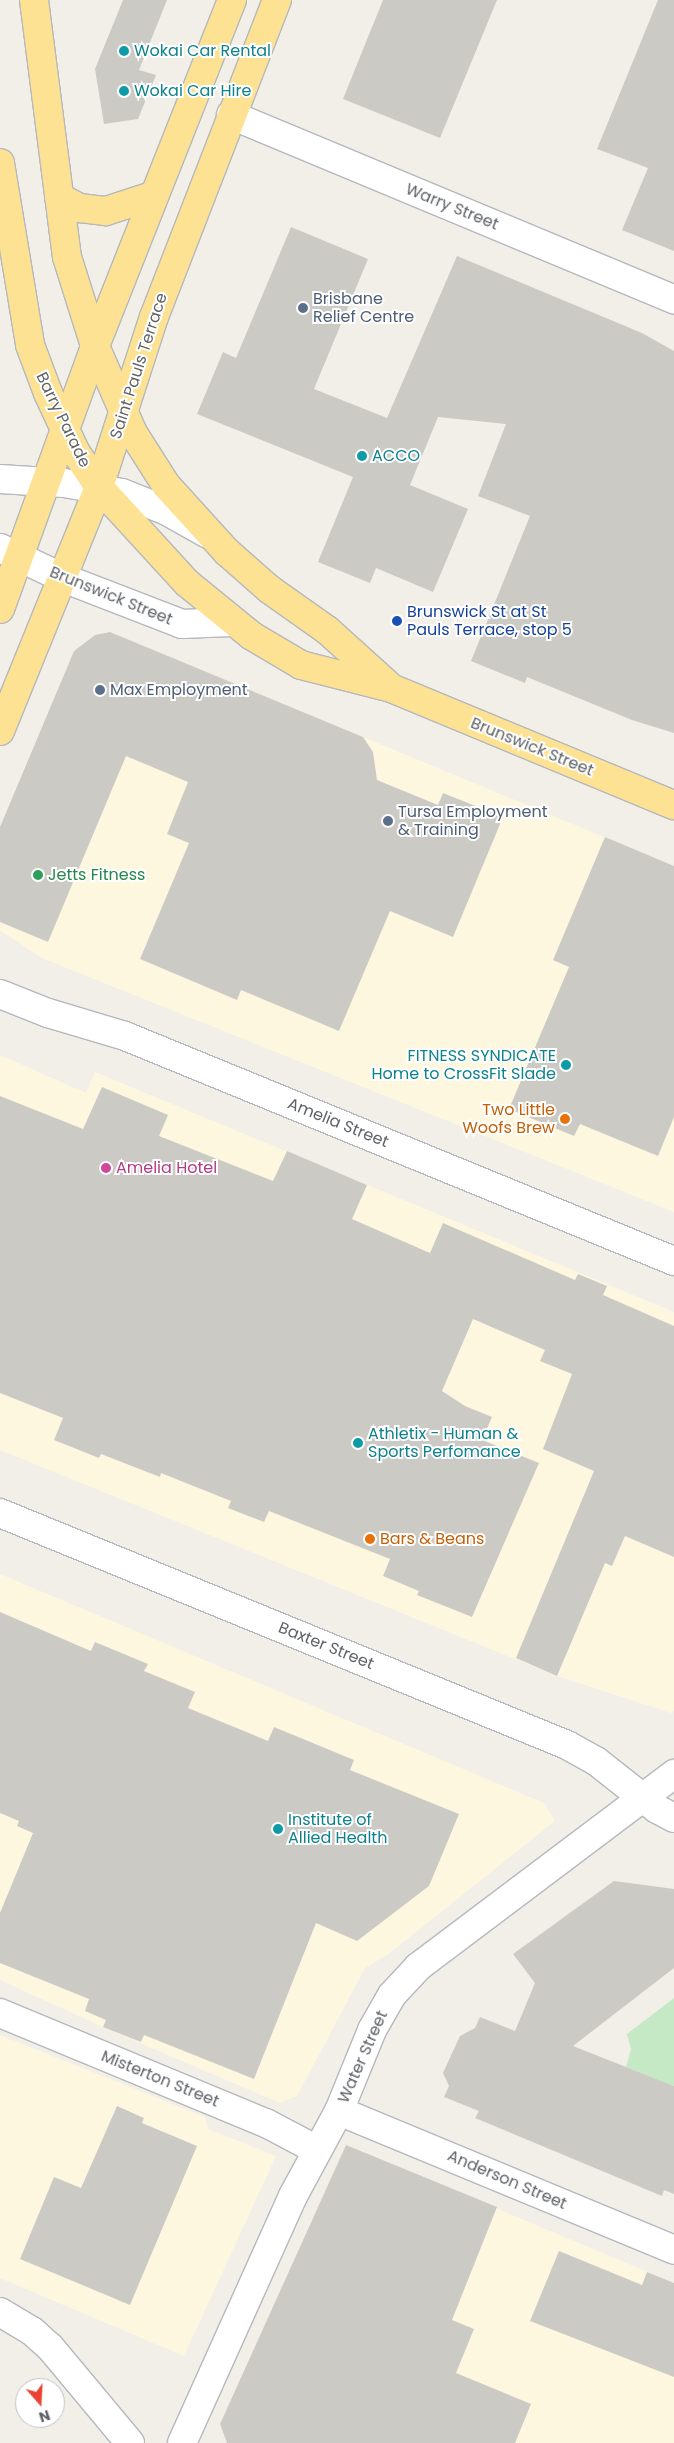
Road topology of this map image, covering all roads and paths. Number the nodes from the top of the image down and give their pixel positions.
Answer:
1 (34, 0) edge
2 (232, 0) edge
3 (277, 0) edge
4 (231, 115) junction
5 (0, 163) edge
6 (152, 196) junction
7 (59, 197) junction
8 (674, 299) edge
9 (94, 346) junction
10 (124, 414) junction
11 (64, 427) junction
12 (0, 479) edge
13 (44, 482) junction
14 (99, 487) junction
15 (212, 537) junction
16 (9, 553) edge
17 (64, 578) junction
18 (0, 609) edge
19 (232, 622) junction
20 (391, 688) junction
21 (0, 731) edge
22 (674, 805) edge
23 (0, 994) edge
24 (674, 1260) edge
25 (0, 1513) edge
26 (674, 1774) edge
27 (642, 1796) junction
28 (674, 1818) edge
29 (0, 2013) edge
30 (339, 2111) junction
31 (317, 2150) junction
32 (674, 2250) edge
33 (0, 2312) edge
34 (130, 2443) edge
35 (182, 2443) edge

1 - 7 highway
2 - 6 highway
3 - 4 highway, Saint Pauls Terrace
4 - 8 street, Warry Street
4 - 10 highway, Saint Pauls Terrace
5 - 11 highway, Barry Parade
6 - 7 highway
6 - 9 highway
7 - 9 highway
9 - 10 highway, Brunswick Street
9 - 11 highway
10 - 14 highway, Saint Pauls Terrace
10 - 15 highway, Brunswick Street
11 - 13 highway
11 - 14 highway, Barry Parade
12 - 13 street, Brunswick Street
13 - 14 street, Brunswick Street
13 - 16 highway
14 - 15 street, Brunswick Street
14 - 17 highway, Saint Pauls Terrace
14 - 19 highway, Barry Parade
15 - 20 highway, Brunswick Street
16 - 17 street, Brunswick Street
16 - 18 highway
17 - 19 street, Brunswick Street
17 - 21 highway, Saint Pauls Terrace
19 - 20 highway, Brunswick Street
20 - 22 highway, Brunswick Street
23 - 24 street, Amelia Street
25 - 27 street, Baxter Street
26 - 27 street, Water Street
27 - 28 street, Baxter Street
27 - 30 street, Water Street
29 - 31 street, Misterton Street
30 - 31 street, Water Street
30 - 32 street, Anderson Street
31 - 35 street, Water Street
33 - 34 street

